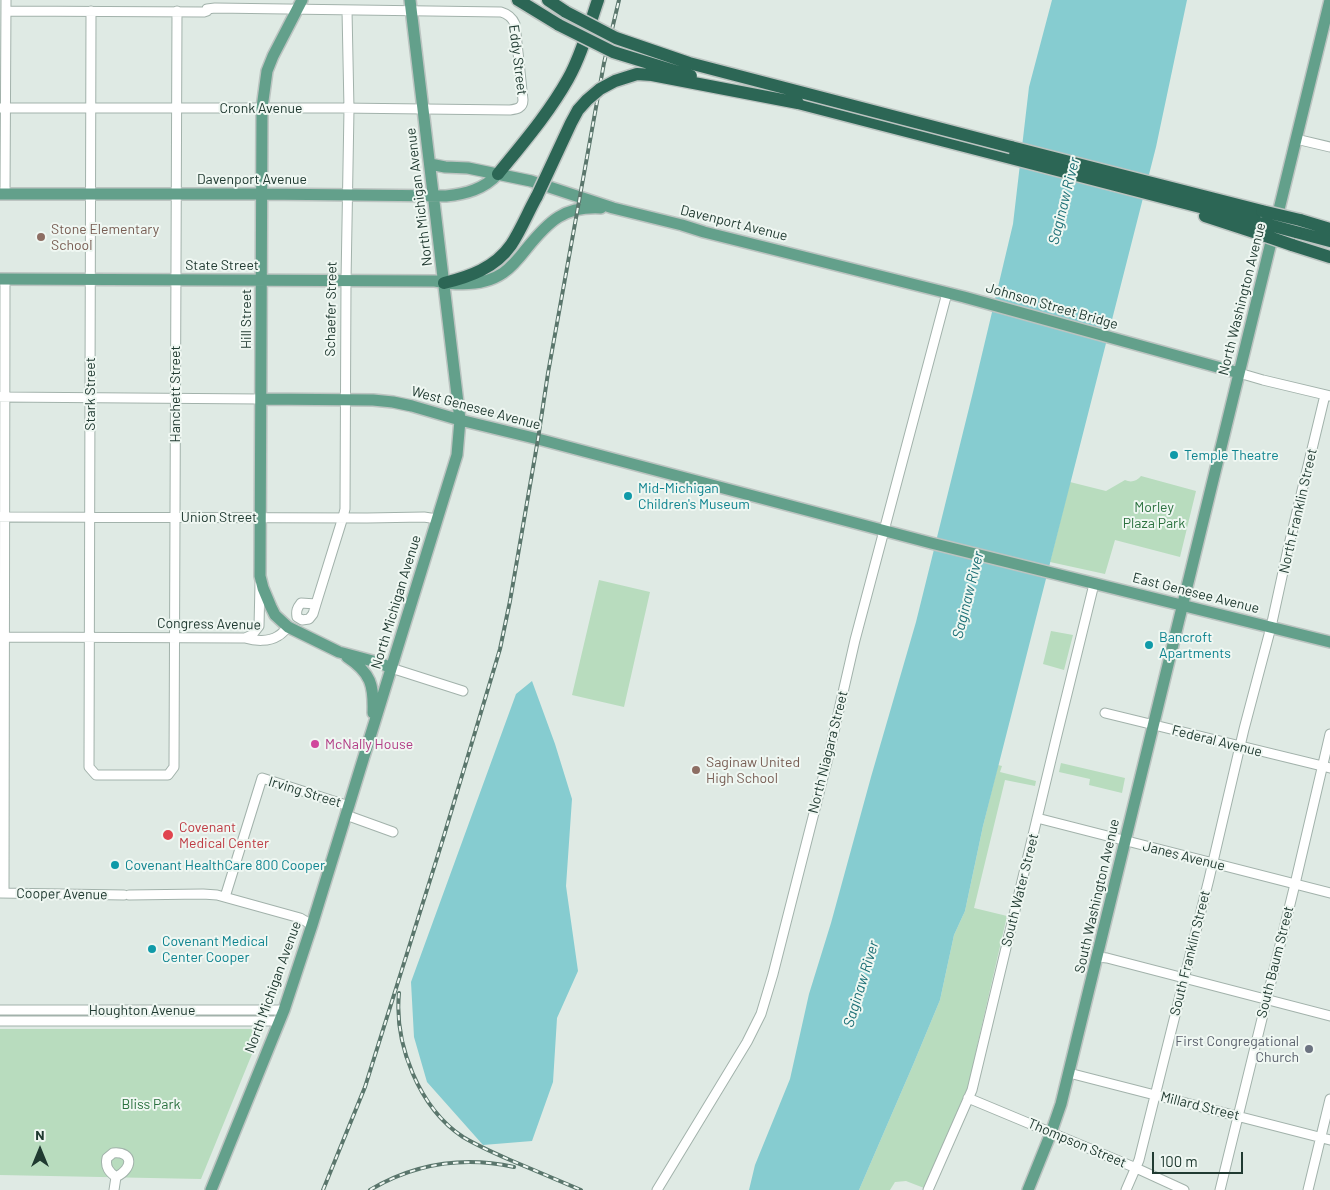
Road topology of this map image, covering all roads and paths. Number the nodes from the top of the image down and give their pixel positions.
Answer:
1 (6, 0) edge
2 (518, 0) edge
3 (548, 0) edge
4 (598, 0) edge
5 (1330, 0) edge
6 (299, 4) edge
7 (207, 5) edge
8 (411, 5) edge
9 (6, 10) junction
10 (347, 10) junction
11 (91, 11) junction
12 (177, 11) junction
13 (1327, 25) edge
14 (798, 103) junction
15 (521, 106) joint
16 (3, 108) edge
17 (91, 108) junction
18 (176, 108) junction
19 (262, 108) junction
20 (349, 109) junction
21 (424, 110) junction
22 (1296, 139) junction
23 (1330, 147) edge
24 (430, 164) junction
25 (498, 174) junction
26 (1106, 182) junction
27 (3, 194) edge
28 (90, 194) junction
29 (176, 194) junction
30 (262, 194) junction
31 (347, 195) junction
32 (434, 196) junction
33 (613, 208) junction
34 (1298, 226) junction
35 (1330, 229) edge
36 (1330, 241) edge
37 (1330, 257) edge
38 (2, 279) edge
39 (90, 279) junction
40 (176, 280) junction
41 (261, 280) junction
42 (346, 281) junction
43 (444, 282) junction
44 (947, 293) junction
45 (964, 297) joint
46 (1239, 373) junction
47 (1328, 395) edge
48 (2, 397) edge
49 (90, 398) junction
50 (176, 398) junction
51 (261, 399) junction
52 (345, 400) junction
53 (460, 420) junction
54 (2, 516) edge
55 (90, 517) junction
56 (175, 517) junction
57 (260, 517) junction
58 (343, 518) junction
59 (437, 520) junction
60 (884, 531) junction
61 (1054, 573) joint
62 (260, 576) junction
63 (1094, 584) junction
64 (316, 604) dead end
65 (1183, 605) junction
66 (288, 627) junction
67 (1271, 627) junction
68 (2, 637) edge
69 (89, 637) junction
70 (174, 638) junction
71 (246, 638) junction
72 (1330, 642) edge
73 (339, 652) junction
74 (391, 668) junction
75 (463, 690) dead end
76 (1105, 713) dead end
77 (1153, 725) junction
78 (373, 726) junction
79 (1330, 734) edge
80 (1240, 746) junction
81 (1326, 767) edge
82 (2, 775) edge
83 (168, 776) joint
84 (347, 811) junction
85 (1037, 818) junction
86 (393, 832) dead end
87 (1125, 842) junction
88 (1212, 863) junction
89 (1295, 884) junction
90 (2, 893) edge
91 (1330, 893) edge
92 (226, 897) junction
93 (312, 925) junction
94 (1098, 957) junction
95 (1184, 978) junction
96 (1266, 1000) junction
97 (0, 1010) edge
98 (284, 1010) junction
99 (1330, 1016) edge
100 (0, 1021) edge
101 (279, 1021) junction
102 (1069, 1073) junction
103 (1155, 1095) junction
104 (968, 1098) junction
105 (1330, 1099) edge
106 (1238, 1116) junction
107 (1051, 1132) junction
108 (1320, 1138) junction
109 (1330, 1140) edge
110 (1136, 1168) junction
111 (116, 1177) dead end
112 (114, 1190) edge
113 (211, 1190) edge
114 (657, 1190) edge
115 (928, 1190) edge
116 (1028, 1190) edge
117 (1126, 1190) edge
118 (1184, 1190) edge
119 (1220, 1190) edge
120 (1308, 1190) edge

1 - 9 street
2 - 14 highway, bridge
3 - 34 highway, bridge
4 - 25 highway
5 - 13 main road, North Washington Avenue
6 - 7 street
6 - 10 street
6 - 19 main road, Hill Street
7 - 12 street
8 - 10 street
8 - 15 street, Eddy Street
8 - 21 main road, North Michigan Avenue
9 - 11 street
9 - 16 street
10 - 20 street, Schaefer Street
11 - 12 street
11 - 17 street, Stark Street
12 - 18 street, Hanchett Street
13 - 22 main road, North Washington Avenue
14 - 26 highway
14 - 43 highway, bridge
15 - 21 street, Cronk Avenue
16 - 17 street, Cronk Avenue
16 - 27 street
17 - 18 street, Cronk Avenue
17 - 28 street, Stark Street
18 - 19 street, Cronk Avenue
18 - 29 street, Hanchett Street
19 - 20 street, Cronk Avenue
19 - 30 main road, Hill Street
20 - 21 street, Cronk Avenue
20 - 31 street, Schaefer Street
21 - 24 main road, North Michigan Avenue
22 - 23 street
22 - 46 main road, North Washington Avenue
24 - 25 main road, Davenport Avenue
24 - 32 main road, North Michigan Avenue
25 - 32 main road, Davenport Avenue
25 - 33 main road, Davenport Avenue
26 - 34 highway, bridge
26 - 37 highway, bridge
27 - 28 main road, Davenport Avenue
28 - 29 main road, Davenport Avenue
28 - 39 street, Stark Street
29 - 30 main road, Davenport Avenue
29 - 40 street, Hanchett Street
30 - 31 main road, Davenport Avenue
30 - 41 main road, Hill Street
31 - 32 main road, Davenport Avenue
31 - 42 street, Schaefer Street
32 - 43 main road, North Michigan Avenue
33 - 43 main road, State Street
33 - 44 main road, Davenport Avenue
34 - 35 highway
34 - 36 highway
38 - 39 main road, State Street
38 - 48 street
39 - 40 main road, State Street
39 - 49 street, Stark Street
40 - 41 main road, State Street
40 - 50 street, Hanchett Street
41 - 42 main road, State Street
41 - 51 main road, Hill Street
42 - 43 main road, State Street
42 - 52 street, Schaefer Street
43 - 53 main road, North Michigan Avenue
44 - 45 main road, Davenport Avenue
44 - 60 street, North Niagara Street
45 - 46 main road, Johnson Street Bridge
46 - 47 street
46 - 65 main road, North Washington Avenue
47 - 67 street, North Franklin Street
48 - 49 street, West Genesee Avenue
48 - 54 street
49 - 50 street, West Genesee Avenue
49 - 55 street, Stark Street
50 - 51 street, West Genesee Avenue
50 - 56 street, Hanchett Street
51 - 52 main road, West Genesee Avenue
51 - 57 main road, Hill Street
52 - 53 main road, West Genesee Avenue
52 - 58 street, Schaefer Street
53 - 59 main road, North Michigan Avenue
53 - 60 main road, West Genesee Avenue
54 - 55 street, Union Street
54 - 68 street
55 - 56 street, Union Street
55 - 69 street, Stark Street
56 - 57 street, Union Street
56 - 70 street, Hanchett Street
57 - 58 street, Union Street
57 - 62 main road, Hill Street
58 - 59 street, Union Street
58 - 64 street, Schaefer Street
59 - 74 main road, North Michigan Avenue
60 - 61 main road, West Genesee Avenue
60 - 114 street, North Niagara Street
61 - 63 main road, East Genesee Avenue
62 - 66 main road, Hill Street
62 - 71 street, Hill Street
63 - 65 main road, East Genesee Avenue
63 - 85 street, South Water Street
65 - 67 main road, East Genesee Avenue
65 - 77 main road, South Washington Avenue
66 - 71 street, Congress Avenue
66 - 73 main road
67 - 72 main road, East Genesee Avenue
67 - 80 street, South Franklin Street
68 - 69 street, Congress Avenue
68 - 82 street
69 - 70 street, Congress Avenue
69 - 83 street, Stark Street
70 - 71 street, Congress Avenue
70 - 83 street, Hanchett Street
73 - 74 main road
73 - 78 main road
74 - 75 street
74 - 78 main road, North Michigan Avenue
76 - 77 street, Federal Avenue
77 - 80 street, Federal Avenue
77 - 87 main road, South Washington Avenue
78 - 84 main road, North Michigan Avenue
79 - 81 street, South Baum Street
80 - 81 street, Federal Avenue
80 - 88 street, South Franklin Street
81 - 89 street, South Baum Street
82 - 90 street
84 - 86 street, Irving Street
84 - 92 street, Irving Street
84 - 93 main road, North Michigan Avenue
85 - 87 street, Janes Avenue
85 - 104 street, South Water Street
87 - 88 street, Janes Avenue
87 - 94 main road, South Washington Avenue
88 - 89 street, Janes Avenue
88 - 95 street, South Franklin Street
89 - 91 street, Janes Avenue
89 - 96 street, South Baum Street
90 - 92 street, Cooper Avenue
92 - 93 street, Cooper Avenue
93 - 98 main road, North Michigan Avenue
94 - 95 street
94 - 102 main road, South Washington Avenue
95 - 96 street
95 - 103 street, South Franklin Street
96 - 99 street
96 - 106 street, South Baum Street
97 - 98 street, Houghton Avenue
98 - 101 main road, North Michigan Avenue
100 - 101 street, Houghton Avenue
101 - 113 main road, North Michigan Avenue
102 - 103 street, Millard Street
102 - 107 main road, South Washington Avenue
103 - 106 street, Millard Street
103 - 110 street, South Franklin Street
104 - 107 street, Thompson Street
104 - 115 street, South Water Street
105 - 108 street
106 - 108 street, Millard Street
106 - 119 street, South Baum Street
107 - 110 street, Thompson Street
107 - 116 main road, South Washington Avenue
108 - 109 street, Millard Street
108 - 120 street
110 - 117 street, South Franklin Street
110 - 118 street, Thompson Street
111 - 112 street

